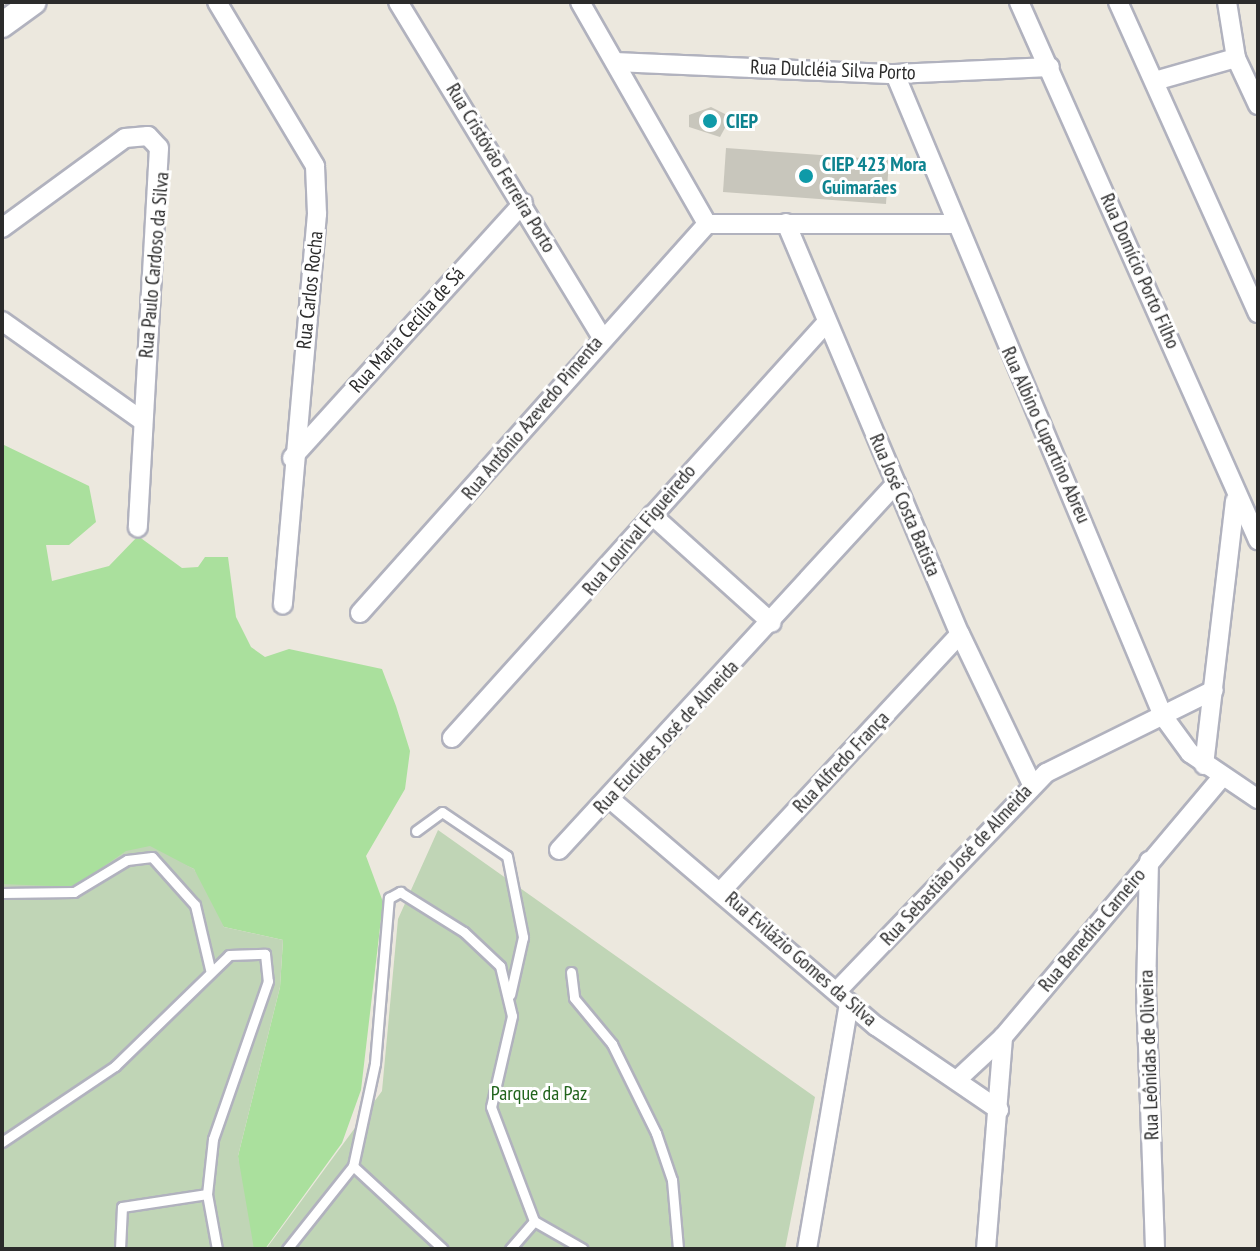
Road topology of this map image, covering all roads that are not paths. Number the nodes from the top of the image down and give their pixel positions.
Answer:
1 (34, 2) edge
2 (217, 2) edge
3 (398, 2) edge
4 (580, 2) edge
5 (1019, 2) edge
6 (1118, 2) edge
7 (1227, 2) edge
8 (2, 25) edge
9 (615, 62) junction
10 (1050, 67) junction
11 (1246, 69) edge
12 (895, 74) junction
13 (1155, 81) junction
14 (1258, 105) edge
15 (523, 203) junction
16 (786, 223) junction
17 (707, 224) junction
18 (951, 224) junction
19 (2, 228) edge
20 (1258, 313) edge
21 (2, 321) edge
22 (826, 323) junction
23 (601, 336) junction
24 (140, 419) junction
25 (292, 458) junction
26 (896, 483) junction
27 (1235, 501) junction
28 (652, 515) junction
29 (138, 527) dead end
30 (1258, 540) edge
31 (283, 605) dead end
32 (360, 613) dead end
33 (772, 623) junction
34 (960, 634) junction
35 (1214, 690) junction
36 (1163, 716) junction
37 (452, 738) dead end
38 (1204, 765) junction
39 (1221, 778) junction
40 (1032, 784) junction
41 (610, 799) junction
42 (1258, 799) edge
43 (416, 831) dead end
44 (559, 850) dead end
45 (1149, 861) junction
46 (723, 889) junction
47 (2, 893) edge
48 (210, 969) junction
49 (571, 972) dead end
50 (510, 995) junction
51 (843, 997) junction
52 (1003, 1037) junction
53 (959, 1078) junction
54 (999, 1110) junction
55 (2, 1142) edge
56 (353, 1166) junction
57 (207, 1194) junction
58 (534, 1221) junction
59 (120, 1249) edge
60 (217, 1249) edge
61 (287, 1249) edge
62 (443, 1249) edge
63 (510, 1249) edge
64 (583, 1249) edge
65 (678, 1249) edge
66 (807, 1249) edge
67 (986, 1249) edge
68 (1155, 1249) edge

1 - 8 main road
2 - 25 street, Rua Carlos Rocha
3 - 15 street, Rua Cristóvão Ferreira Porto
4 - 9 street
5 - 10 street, Rua Domício Porto Filho
6 - 13 street
7 - 11 street
9 - 12 street, Rua Dulcléia Silva Porto
9 - 17 street
10 - 12 street, Rua Dulcléia Silva Porto
10 - 27 street, Rua Domício Porto Filho
11 - 13 street
11 - 14 street
12 - 18 street, Rua Albino Cupertino Abreu
13 - 20 street
15 - 23 street, Rua Cristóvão Ferreira Porto
15 - 25 street, Rua Maria Cecília de Sá
16 - 17 street
16 - 18 street
16 - 22 street, Rua José Costa Batista
17 - 23 street, Rua Antônio Azevedo Pimenta
18 - 36 street, Rua Albino Cupertino Abreu
19 - 24 street, Rua Paulo Cardoso da Silva
21 - 24 street
22 - 26 street, Rua José Costa Batista
22 - 28 street, Rua Lourival Figueiredo
23 - 32 street, Rua Antônio Azevedo Pimenta
24 - 29 street, Rua Paulo Cardoso da Silva
25 - 31 street, Rua Carlos Rocha
26 - 33 street, Rua Euclides José de Almeida
26 - 34 street, Rua José Costa Batista
27 - 30 street, Rua Domício Porto Filho
27 - 35 street
28 - 33 street
28 - 37 street, Rua Lourival Figueiredo
33 - 41 street, Rua Euclides José de Almeida
34 - 40 street, Rua José Costa Batista
34 - 46 street, Rua Alfredo França
35 - 36 street, Rua Sebastião José de Almeida
35 - 38 street
36 - 38 street, Rua Albino Cupertino Abreu
36 - 40 street, Rua Sebastião José de Almeida
38 - 39 street, Rua Albino Cupertino Abreu
39 - 42 street, Rua Albino Cupertino Abreu
39 - 45 street, Rua Benedita Carneiro
40 - 51 street, Rua Sebastião José de Almeida
41 - 44 street, Rua Euclides José de Almeida
41 - 46 street, Rua Evilázio Gomes da Silva
43 - 50 lane
45 - 52 street, Rua Benedita Carneiro
45 - 68 street, Rua Leônidas de Oliveira
46 - 51 street, Rua Evilázio Gomes da Silva
47 - 48 lane
48 - 55 lane
48 - 57 lane
49 - 65 lane
50 - 56 lane
50 - 58 lane
51 - 53 street, Rua Evilázio Gomes da Silva
51 - 66 street
52 - 53 street, Rua Benedita Carneiro
52 - 54 street
53 - 54 street, Rua Evilázio Gomes da Silva
54 - 67 street
56 - 61 lane
56 - 62 lane
57 - 59 lane
57 - 60 lane
58 - 63 lane
58 - 64 lane

